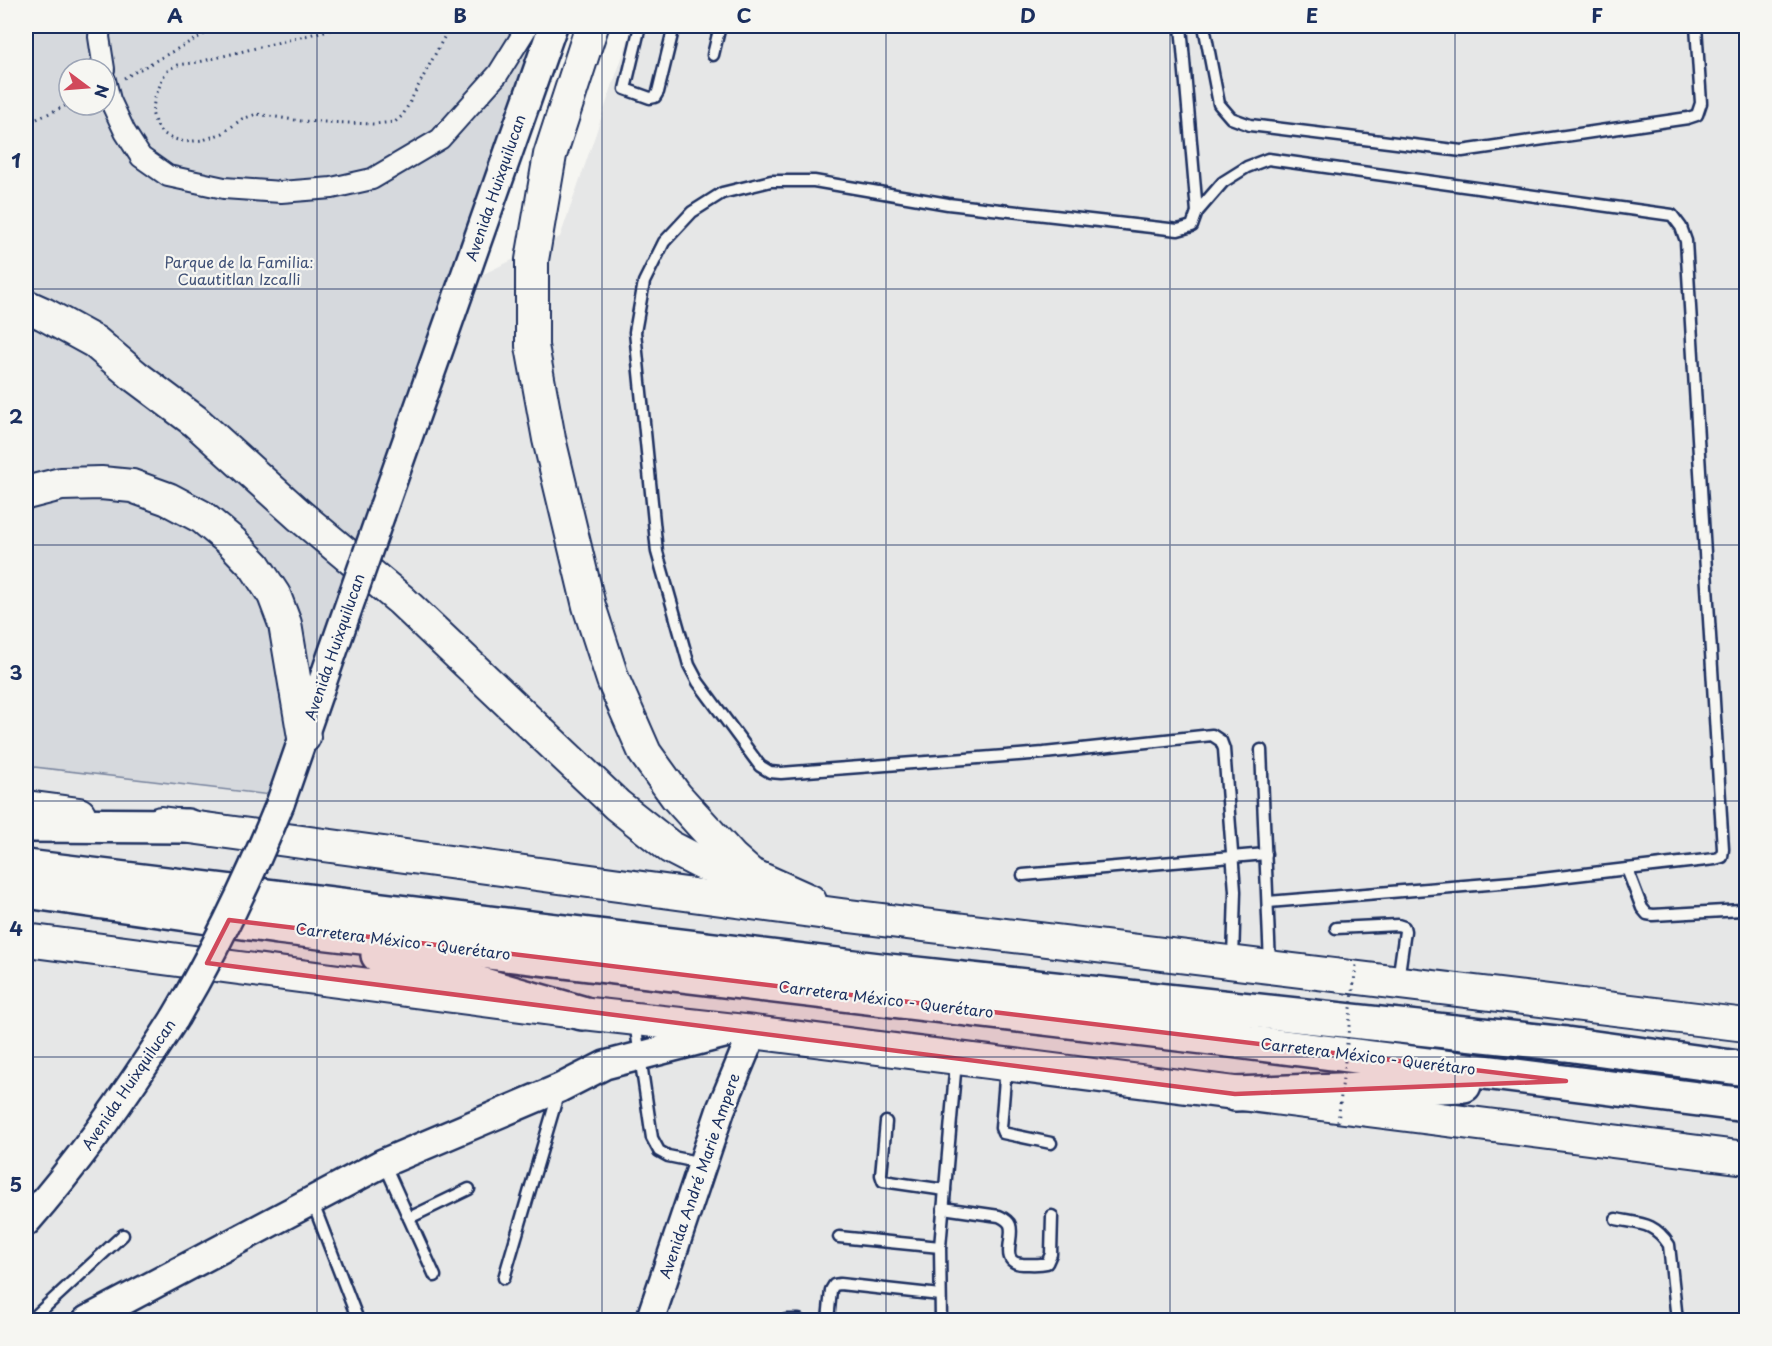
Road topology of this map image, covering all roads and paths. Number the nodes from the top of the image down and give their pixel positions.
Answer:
1 (100, 26) edge
2 (219, 26) edge
3 (335, 26) edge
4 (450, 26) edge
5 (528, 26) edge
6 (553, 26) edge
7 (572, 26) edge
8 (592, 26) edge
9 (640, 26) edge
10 (674, 26) edge
11 (720, 26) edge
12 (1181, 26) edge
13 (1204, 26) edge
14 (1696, 26) edge
15 (713, 55) dead end
16 (102, 57) edge
17 (117, 73) edge
18 (528, 96) junction
19 (57, 110) edge
20 (117, 115) edge
21 (26, 124) edge
22 (1197, 212) junction
23 (26, 306) edge
24 (26, 493) edge
25 (304, 737) junction
26 (1261, 750) dead end
27 (26, 807) edge
28 (26, 825) edge
29 (187, 826) junction
30 (1266, 854) junction
31 (1233, 856) junction
32 (26, 867) edge
33 (1628, 869) junction
34 (750, 874) junction
35 (1023, 875) dead end
36 (26, 891) edge
37 (1268, 902) junction
38 (1742, 910) dead end
39 (841, 915) junction
40 (278, 927) junction
41 (1336, 928) dead end
42 (26, 939) edge
43 (59, 944) junction
44 (26, 952) edge
45 (1233, 963) junction
46 (1356, 965) dead end
47 (1270, 968) junction
48 (1398, 983) junction
49 (582, 1013) junction
50 (634, 1019) junction
51 (1746, 1025) edge
52 (746, 1031) junction
53 (639, 1056) junction
54 (956, 1058) junction
55 (1006, 1064) junction
56 (1746, 1069) edge
57 (1566, 1082) junction
58 (560, 1088) junction
59 (1235, 1094) junction
60 (1746, 1105) edge
61 (886, 1122) dead end
62 (1338, 1122) dead end
63 (1051, 1143) dead end
64 (1746, 1158) edge
65 (383, 1163) junction
66 (703, 1163) junction
67 (469, 1189) dead end
68 (945, 1190) junction
69 (312, 1201) junction
70 (943, 1208) junction
71 (1052, 1216) dead end
72 (409, 1218) junction
73 (1616, 1219) dead end
74 (26, 1222) edge
75 (123, 1235) dead end
76 (839, 1236) dead end
77 (940, 1247) junction
78 (435, 1276) dead end
79 (504, 1278) dead end
80 (940, 1295) junction
81 (31, 1320) edge
82 (87, 1320) edge
83 (358, 1320) edge
84 (650, 1320) edge
85 (786, 1320) edge
86 (799, 1320) edge
87 (828, 1320) edge
88 (941, 1320) edge
89 (1677, 1320) edge

1 - 16 street
2 - 17 path
3 - 4 path
5 - 20 street
6 - 18 main road, Avenida Huixquilucan
7 - 18 main road
8 - 34 main road
9 - 10 lane
11 - 15 lane
12 - 22 lane
13 - 14 lane
18 - 25 main road, Avenida Huixquilucan, bridge
19 - 21 path
22 - 31 lane
22 - 33 lane
23 - 34 main road
24 - 25 main road
25 - 74 main road, Avenida Huixquilucan, bridge
26 - 30 lane
27 - 29 main road
28 - 29 highway
29 - 39 main road
30 - 31 lane
30 - 37 lane
31 - 35 lane
31 - 45 lane
32 - 56 highway, Carretera México - Querétaro
33 - 37 lane
33 - 38 lane
34 - 39 main road
36 - 40 highway, Carretera México - Querétaro
37 - 47 lane
39 - 45 main road
40 - 49 highway
40 - 57 highway, Carretera México - Querétaro
41 - 48 lane
42 - 43 main road
43 - 44 main road
43 - 49 main road
45 - 47 main road
46 - 62 path, bridge
47 - 48 main road
48 - 51 main road
49 - 50 main road
50 - 52 main road
50 - 53 lane
52 - 53 main road
52 - 54 main road
52 - 66 main road, Avenida André Marie Ampere
53 - 58 main road
53 - 66 lane
54 - 55 main road
54 - 68 lane
55 - 59 main road
55 - 63 lane
57 - 59 highway
57 - 60 highway, Carretera México - Querétaro
58 - 65 main road
58 - 79 lane
59 - 64 main road
61 - 68 lane
65 - 69 main road
65 - 72 lane
66 - 84 main road, Avenida André Marie Ampere
67 - 72 lane
68 - 70 lane
69 - 82 main road
69 - 83 lane
70 - 71 lane
70 - 77 lane
72 - 78 lane
73 - 89 lane
75 - 81 lane
76 - 77 lane
77 - 80 lane
80 - 87 lane
80 - 88 lane
85 - 86 lane

